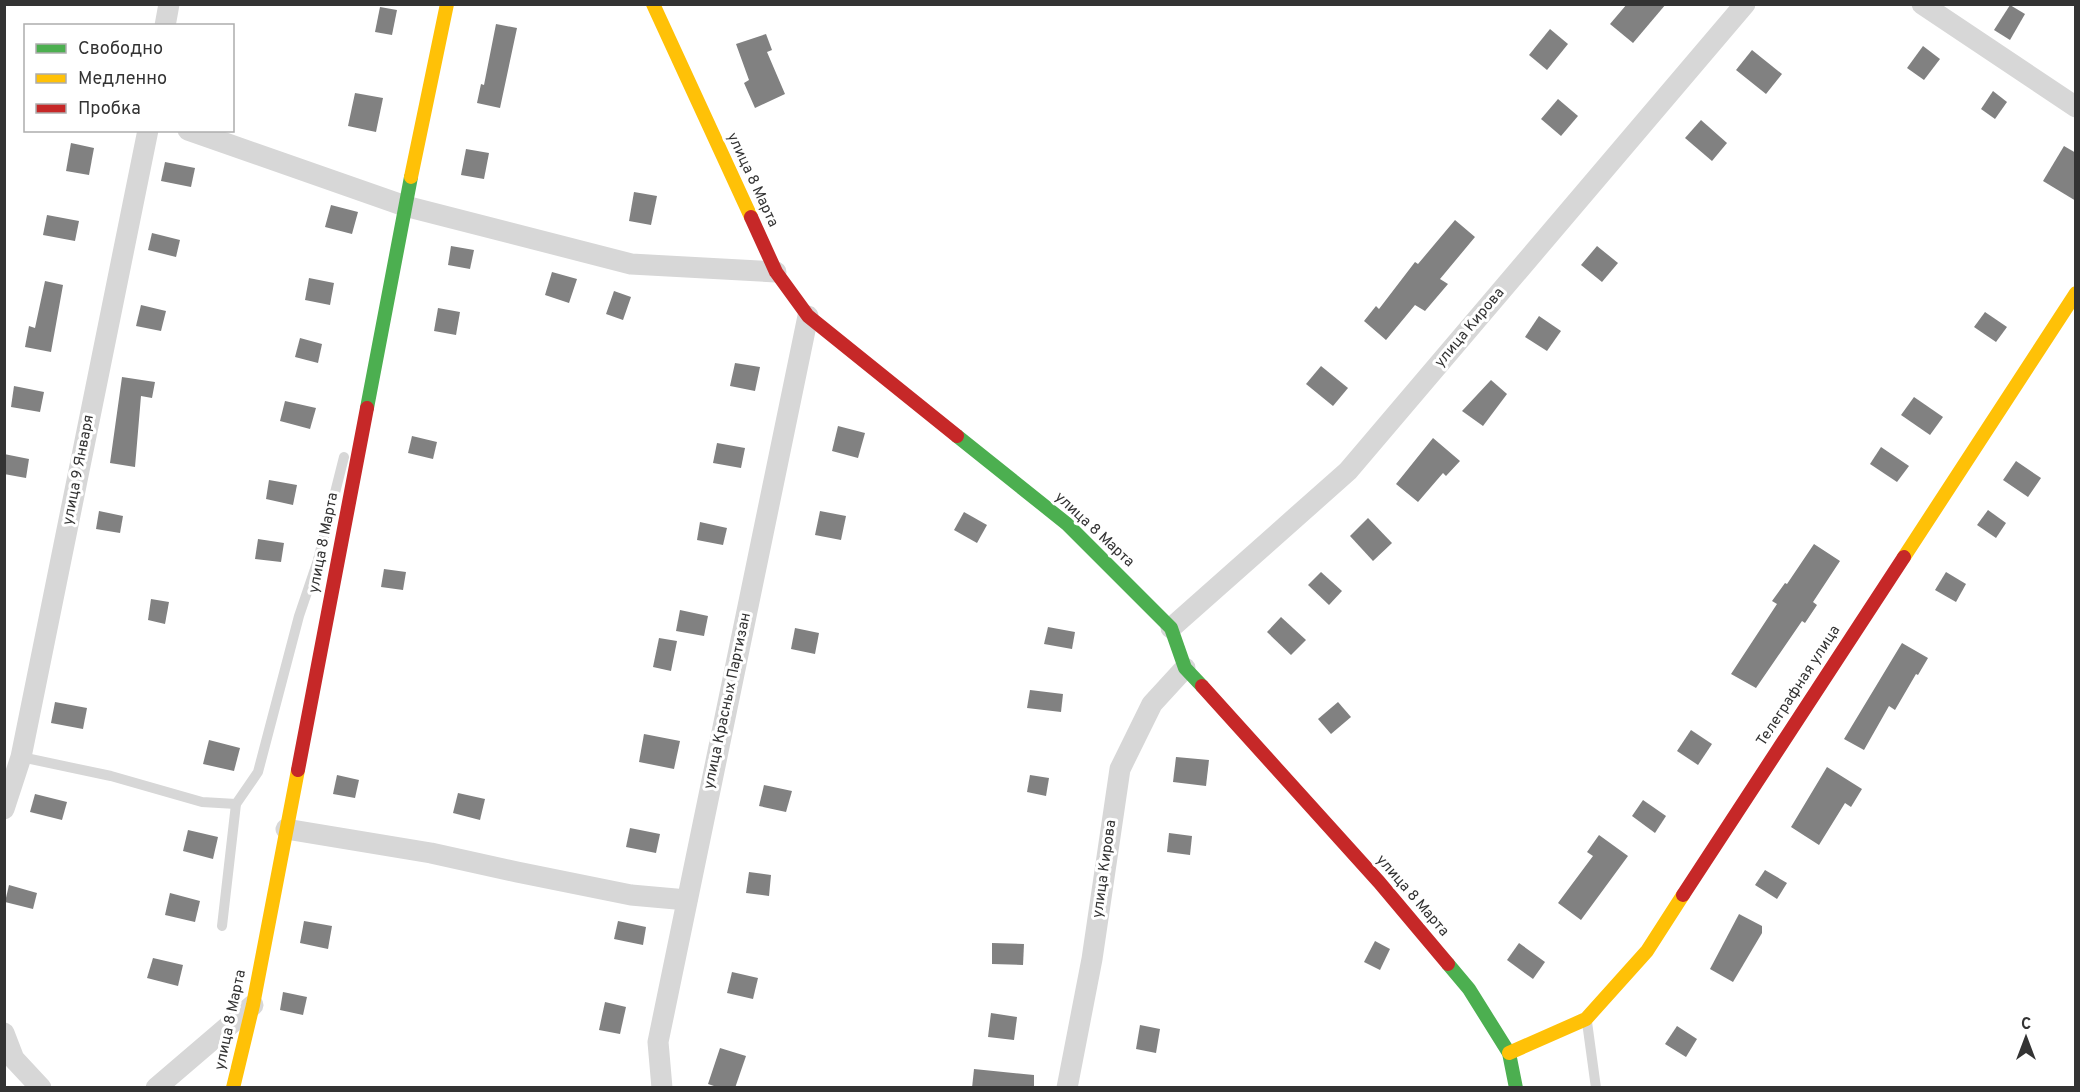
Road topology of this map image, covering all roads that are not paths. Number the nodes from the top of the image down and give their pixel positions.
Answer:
1 (169, 4) edge
2 (447, 4) edge
3 (653, 4) edge
4 (1745, 4) edge
5 (1922, 4) edge
6 (165, 24) edge
7 (2076, 107) edge
8 (148, 132) edge
9 (194, 132) edge
10 (405, 206) junction
11 (776, 272) junction
12 (2076, 292) edge
13 (808, 316) junction
14 (365, 417) junction
15 (318, 560) junction
16 (1171, 628) junction
17 (319, 657) junction
18 (1185, 668) junction
19 (21, 757) junction
20 (236, 804) junction
21 (4, 808) edge
22 (286, 829) junction
23 (687, 900) junction
24 (222, 926) dead end
25 (253, 1005) junction
26 (1586, 1019) junction
27 (4, 1033) edge
28 (1509, 1053) junction
29 (40, 1088) edge
30 (156, 1088) edge
31 (233, 1088) edge
32 (662, 1088) edge
33 (1067, 1088) edge
34 (1516, 1088) edge
35 (1596, 1088) edge

1 - 6 street
2 - 10 street, улица 8 Марта
3 - 11 street, улица 8 Марта
4 - 16 street, улица Кирова
5 - 7 street
8 - 19 street, улица 9 Января
9 - 10 street
10 - 11 street
10 - 14 street, улица 8 Марта
11 - 13 street, улица 8 Марта
12 - 26 street, Телеграфная улица
13 - 16 street, улица 8 Марта
13 - 23 street, улица Красных Партизан
14 - 15 lane
14 - 17 street, улица 8 Марта
15 - 17 lane
15 - 20 lane
16 - 18 street, улица 8 Марта
17 - 22 street, улица 8 Марта
18 - 28 street, улица 8 Марта
18 - 33 street, улица Кирова
19 - 20 lane
19 - 21 street, улица 9 Января
20 - 24 lane
22 - 23 street
22 - 25 street, улица 8 Марта
23 - 32 street, улица Красных Партизан
25 - 30 street
25 - 31 street, улица 8 Марта
26 - 28 street, Телеграфная улица
26 - 35 lane
27 - 29 street
28 - 34 street, улица 8 Марта

